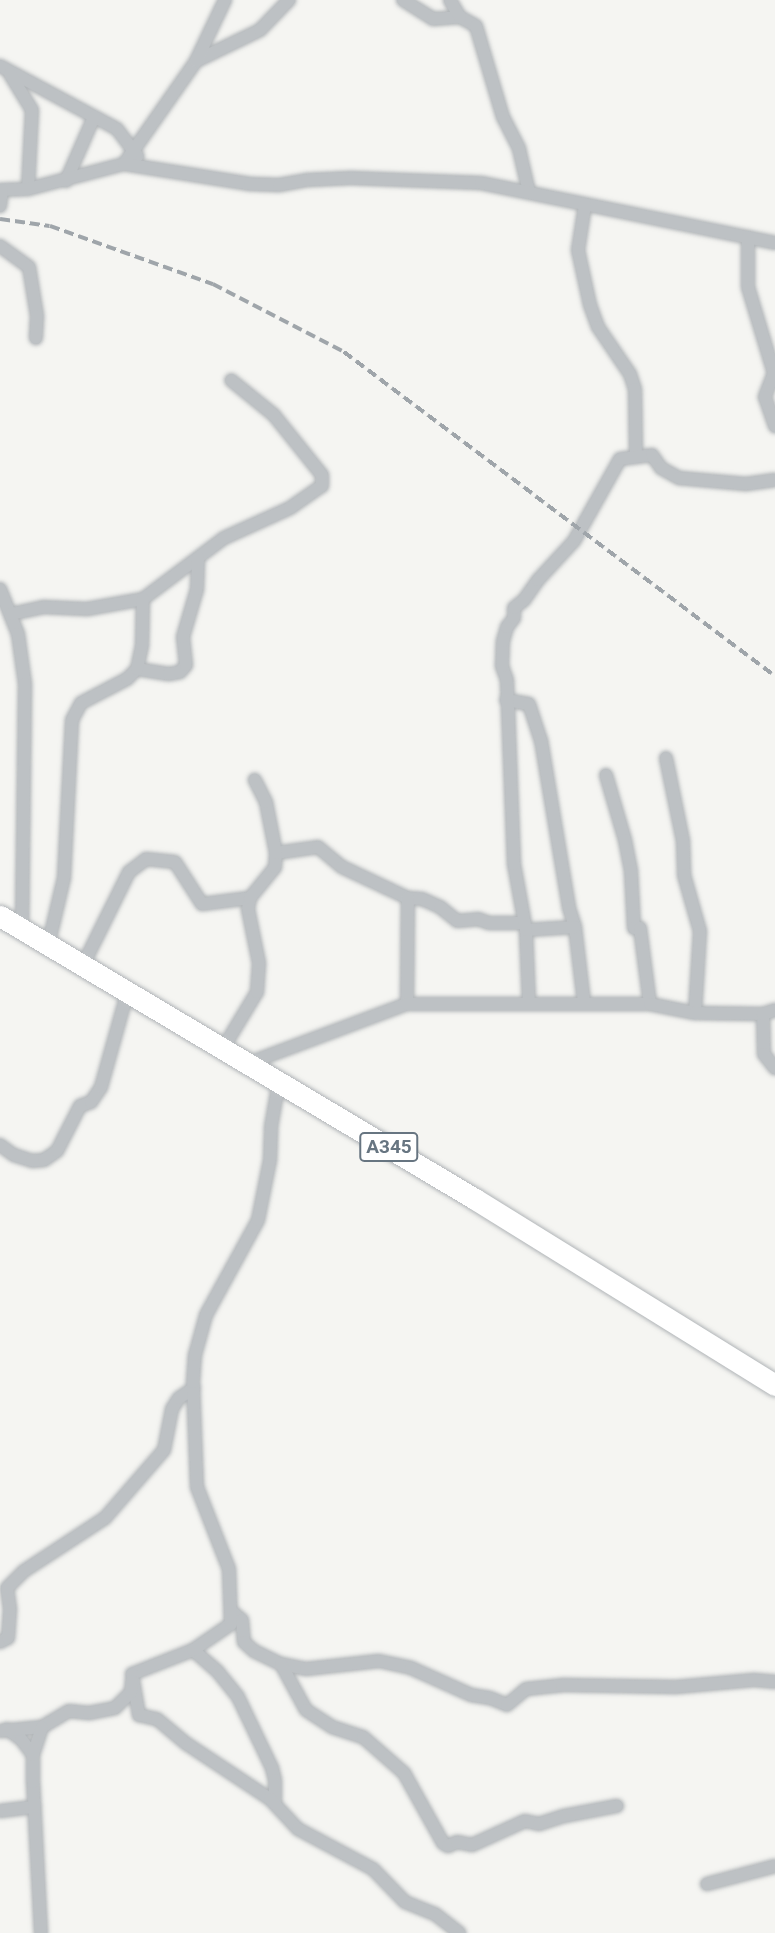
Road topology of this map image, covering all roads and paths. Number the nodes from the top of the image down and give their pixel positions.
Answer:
1 (225, 0) edge
2 (289, 0) edge
3 (403, 0) edge
4 (450, 0) edge
5 (460, 17) junction
6 (196, 61) junction
7 (4, 69) edge
8 (94, 117) junction
9 (133, 151) junction
10 (124, 164) junction
11 (147, 169) junction
12 (66, 181) junction
13 (28, 189) junction
14 (1, 190) edge
15 (529, 192) junction
16 (585, 205) junction
17 (0, 206) edge
18 (748, 237) junction
19 (775, 243) edge
20 (0, 246) edge
21 (36, 338) dead end
22 (231, 380) dead end
23 (775, 426) edge
24 (636, 456) junction
25 (775, 480) edge
26 (198, 558) junction
27 (0, 589) edge
28 (143, 599) junction
29 (11, 614) junction
30 (137, 669) junction
31 (506, 700) junction
32 (666, 758) dead end
33 (606, 775) dead end
34 (256, 780) dead end
35 (276, 853) junction
36 (250, 898) junction
37 (408, 898) junction
38 (0, 916) edge
39 (524, 927) junction
40 (575, 928) junction
41 (22, 931) junction
42 (48, 946) junction
43 (83, 965) junction
44 (128, 990) junction
45 (529, 1003) junction
46 (584, 1003) junction
47 (407, 1004) junction
48 (650, 1004) junction
49 (769, 1012) edge
50 (695, 1013) junction
51 (222, 1050) junction
52 (249, 1063) junction
53 (775, 1068) edge
54 (279, 1081) junction
55 (0, 1145) edge
56 (775, 1385) edge
57 (194, 1388) junction
58 (231, 1611) junction
59 (0, 1642) edge
60 (193, 1650) junction
61 (281, 1664) junction
62 (132, 1674) junction
63 (775, 1682) edge
64 (42, 1727) junction
65 (4, 1729) edge
66 (33, 1755) junction
67 (275, 1804) junction
68 (617, 1806) dead end
69 (35, 1807) junction
70 (0, 1811) edge
71 (775, 1866) edge
72 (707, 1884) dead end
73 (40, 1933) edge
74 (459, 1933) edge

1 - 6 street
2 - 6 street
3 - 5 street
4 - 5 street
5 - 15 street
6 - 9 street
7 - 8 street
7 - 13 street
8 - 9 street
8 - 12 street
9 - 10 street
9 - 11 street
10 - 11 street
10 - 12 street
11 - 15 street
12 - 13 street
13 - 14 street
14 - 17 street
15 - 16 street
16 - 18 street
16 - 24 street
18 - 19 street
18 - 23 street
20 - 21 street
22 - 26 street
24 - 25 street
24 - 31 street
26 - 28 street
26 - 30 street
27 - 29 street
28 - 29 street
28 - 30 street
29 - 41 street
30 - 42 street
31 - 39 street
31 - 40 street
32 - 50 street
33 - 48 street
34 - 35 street
35 - 36 street
35 - 37 street
36 - 43 street
36 - 51 street
37 - 39 street
37 - 47 street
38 - 41 highway, A345
39 - 40 street
39 - 45 street
40 - 46 street
41 - 42 highway, A345
42 - 43 highway, A345
43 - 44 highway, A345
44 - 51 highway, A345
44 - 55 street
45 - 46 street
45 - 47 street
46 - 48 street
47 - 52 street
48 - 50 street
49 - 50 street
49 - 53 street
51 - 52 highway, A345
52 - 54 highway, A345
54 - 56 highway, A345
54 - 57 street
57 - 58 street
57 - 59 street
58 - 60 street
58 - 61 street
60 - 62 street
60 - 67 street
61 - 63 street
61 - 68 street
62 - 64 street
62 - 67 street
64 - 65 street
64 - 66 street
65 - 66 street
66 - 69 street
67 - 74 street
69 - 70 street
69 - 73 street
71 - 72 street

